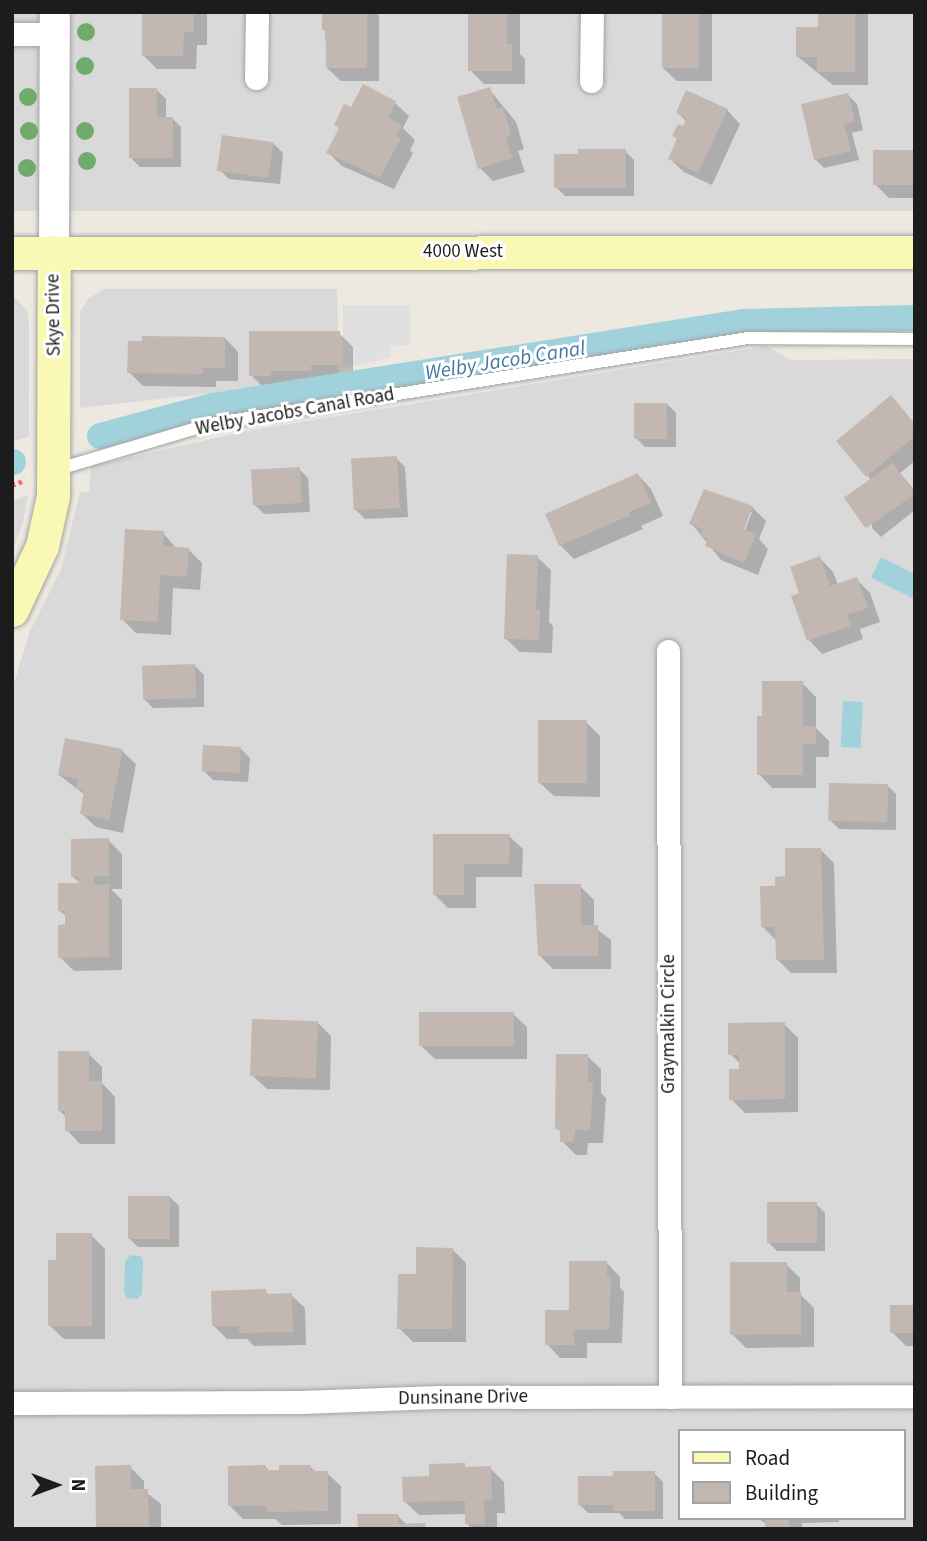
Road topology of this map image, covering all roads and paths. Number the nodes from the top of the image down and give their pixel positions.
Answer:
1 (257, 12) edge
2 (592, 12) edge
3 (55, 23) edge
4 (12, 34) edge
5 (257, 78) dead end
6 (592, 81) dead end
7 (915, 252) edge
8 (12, 253) edge
9 (54, 253) junction
10 (915, 339) edge
11 (55, 470) junction
12 (12, 610) edge
13 (668, 650) dead end
14 (915, 1396) edge
15 (670, 1397) junction
16 (12, 1403) edge

1 - 5 street
2 - 6 street
3 - 4 street
3 - 9 street, Skye Drive
7 - 9 main road, 4000 West
8 - 9 main road, 4000 West
9 - 11 main road, Skye Drive
10 - 11 lane, Welby Jacobs Canal Road
11 - 12 main road, Skye Drive
13 - 15 street, Graymalkin Circle
14 - 15 street, Dunsinane Drive
15 - 16 street, Dunsinane Drive

